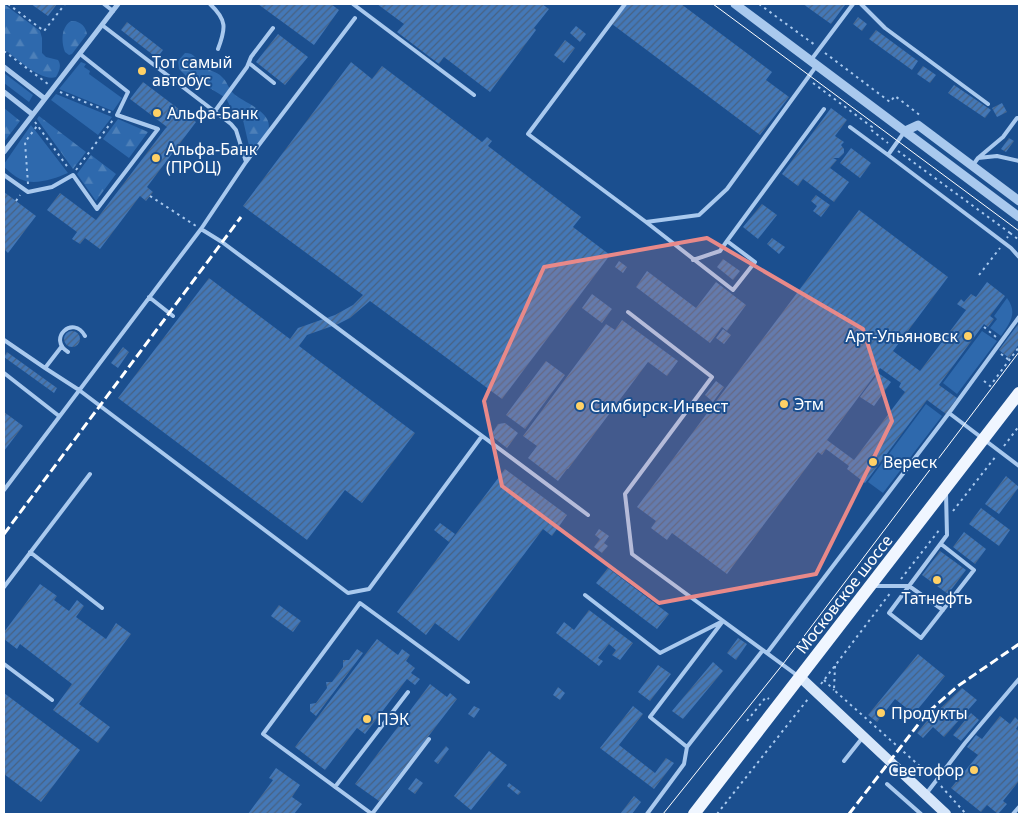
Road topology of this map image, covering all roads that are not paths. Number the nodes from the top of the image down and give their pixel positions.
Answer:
1 (104, 4) edge
2 (118, 4) edge
3 (210, 4) edge
4 (354, 4) edge
5 (625, 4) edge
6 (735, 4) edge
7 (853, 4) edge
8 (861, 4) edge
9 (745, 7) edge
10 (112, 11) junction
11 (355, 18) dead end
12 (102, 25) junction
13 (273, 28) dead end
14 (218, 49) dead end
15 (80, 54) junction
16 (249, 63) junction
17 (814, 63) junction
18 (4, 67) edge
19 (274, 84) dead end
20 (4, 92) edge
21 (474, 96) dead end
22 (44, 98) junction
23 (988, 104) dead end
24 (824, 109) dead end
25 (214, 112) junction
26 (32, 114) junction
27 (1019, 118) edge
28 (850, 127) dead end
29 (905, 131) junction
30 (4, 152) edge
31 (888, 155) junction
32 (1019, 161) edge
33 (246, 162) junction
34 (975, 162) junction
35 (4, 175) edge
36 (1019, 202) edge
37 (1019, 217) edge
38 (646, 222) junction
39 (201, 229) junction
40 (727, 241) junction
41 (1019, 257) edge
42 (693, 260) junction
43 (149, 297) junction
44 (628, 312) dead end
45 (173, 316) dead end
46 (1019, 318) edge
47 (85, 336) dead end
48 (4, 340) edge
49 (62, 346) junction
50 (68, 352) dead end
51 (45, 368) junction
52 (4, 373) edge
53 (79, 390) junction
54 (1019, 393) edge
55 (949, 413) junction
56 (59, 416) junction
57 (482, 436) junction
58 (984, 439) junction
59 (1019, 466) edge
60 (90, 474) dead end
61 (946, 488) junction
62 (4, 490) edge
63 (588, 515) dead end
64 (941, 544) junction
65 (30, 552) junction
66 (869, 586) junction
67 (910, 586) junction
68 (4, 587) edge
69 (585, 595) dead end
70 (102, 608) dead end
71 (942, 610) junction
72 (723, 621) junction
73 (765, 652) junction
74 (4, 664) edge
75 (800, 677) junction
76 (1019, 679) edge
77 (468, 682) dead end
78 (408, 692) dead end
79 (52, 700) dead end
80 (863, 737) junction
81 (429, 739) dead end
82 (687, 747) junction
83 (844, 761) dead end
84 (887, 784) dead end
85 (335, 787) junction
86 (926, 795) junction
87 (1019, 807) edge
88 (372, 814) edge
89 (647, 814) edge
90 (694, 814) edge
91 (921, 814) edge
92 (946, 814) edge
93 (1014, 814) edge

1 - 10 lane
2 - 10 street
3 - 14 lane
4 - 21 lane
5 - 38 lane
6 - 9 street
7 - 17 lane
8 - 23 lane
9 - 17 street
10 - 12 street
11 - 33 lane
12 - 15 street
12 - 25 lane
13 - 16 lane
15 - 22 street
15 - 35 lane
16 - 19 lane
16 - 25 lane
17 - 29 street
17 - 38 lane
18 - 22 street
20 - 26 street
22 - 26 street
24 - 40 lane
25 - 33 lane
26 - 30 street
27 - 34 lane
28 - 31 lane
29 - 31 lane
29 - 34 street
29 - 37 street
31 - 41 lane
32 - 34 lane
33 - 39 lane
34 - 36 street
38 - 42 lane
39 - 43 lane
39 - 57 lane
40 - 42 lane
40 - 42 lane
43 - 45 lane
43 - 53 lane
44 - 72 lane
46 - 55 lane
47 - 49 lane
48 - 51 lane
49 - 50 lane
49 - 51 lane
51 - 53 lane
52 - 56 lane
53 - 56 lane
53 - 57 lane
54 - 58 main road, Московское шоссе
55 - 58 lane
55 - 73 lane
56 - 62 lane
57 - 63 lane
58 - 59 lane
58 - 61 main road, Московское шоссе
60 - 65 lane
61 - 64 lane
61 - 66 main road, Московское шоссе
64 - 67 lane
64 - 71 lane
65 - 68 lane
65 - 70 lane
66 - 67 lane
66 - 75 main road, Московское шоссе
67 - 71 lane
67 - 71 lane
69 - 72 lane
72 - 73 lane
72 - 82 lane
73 - 75 lane
73 - 82 lane
74 - 79 lane
75 - 80 main road
75 - 90 main road, Московское шоссе
76 - 86 lane
77 - 85 lane
78 - 85 lane
80 - 83 lane
80 - 86 main road
81 - 88 lane
82 - 89 lane
84 - 91 lane
85 - 88 lane
86 - 92 main road
87 - 93 lane

